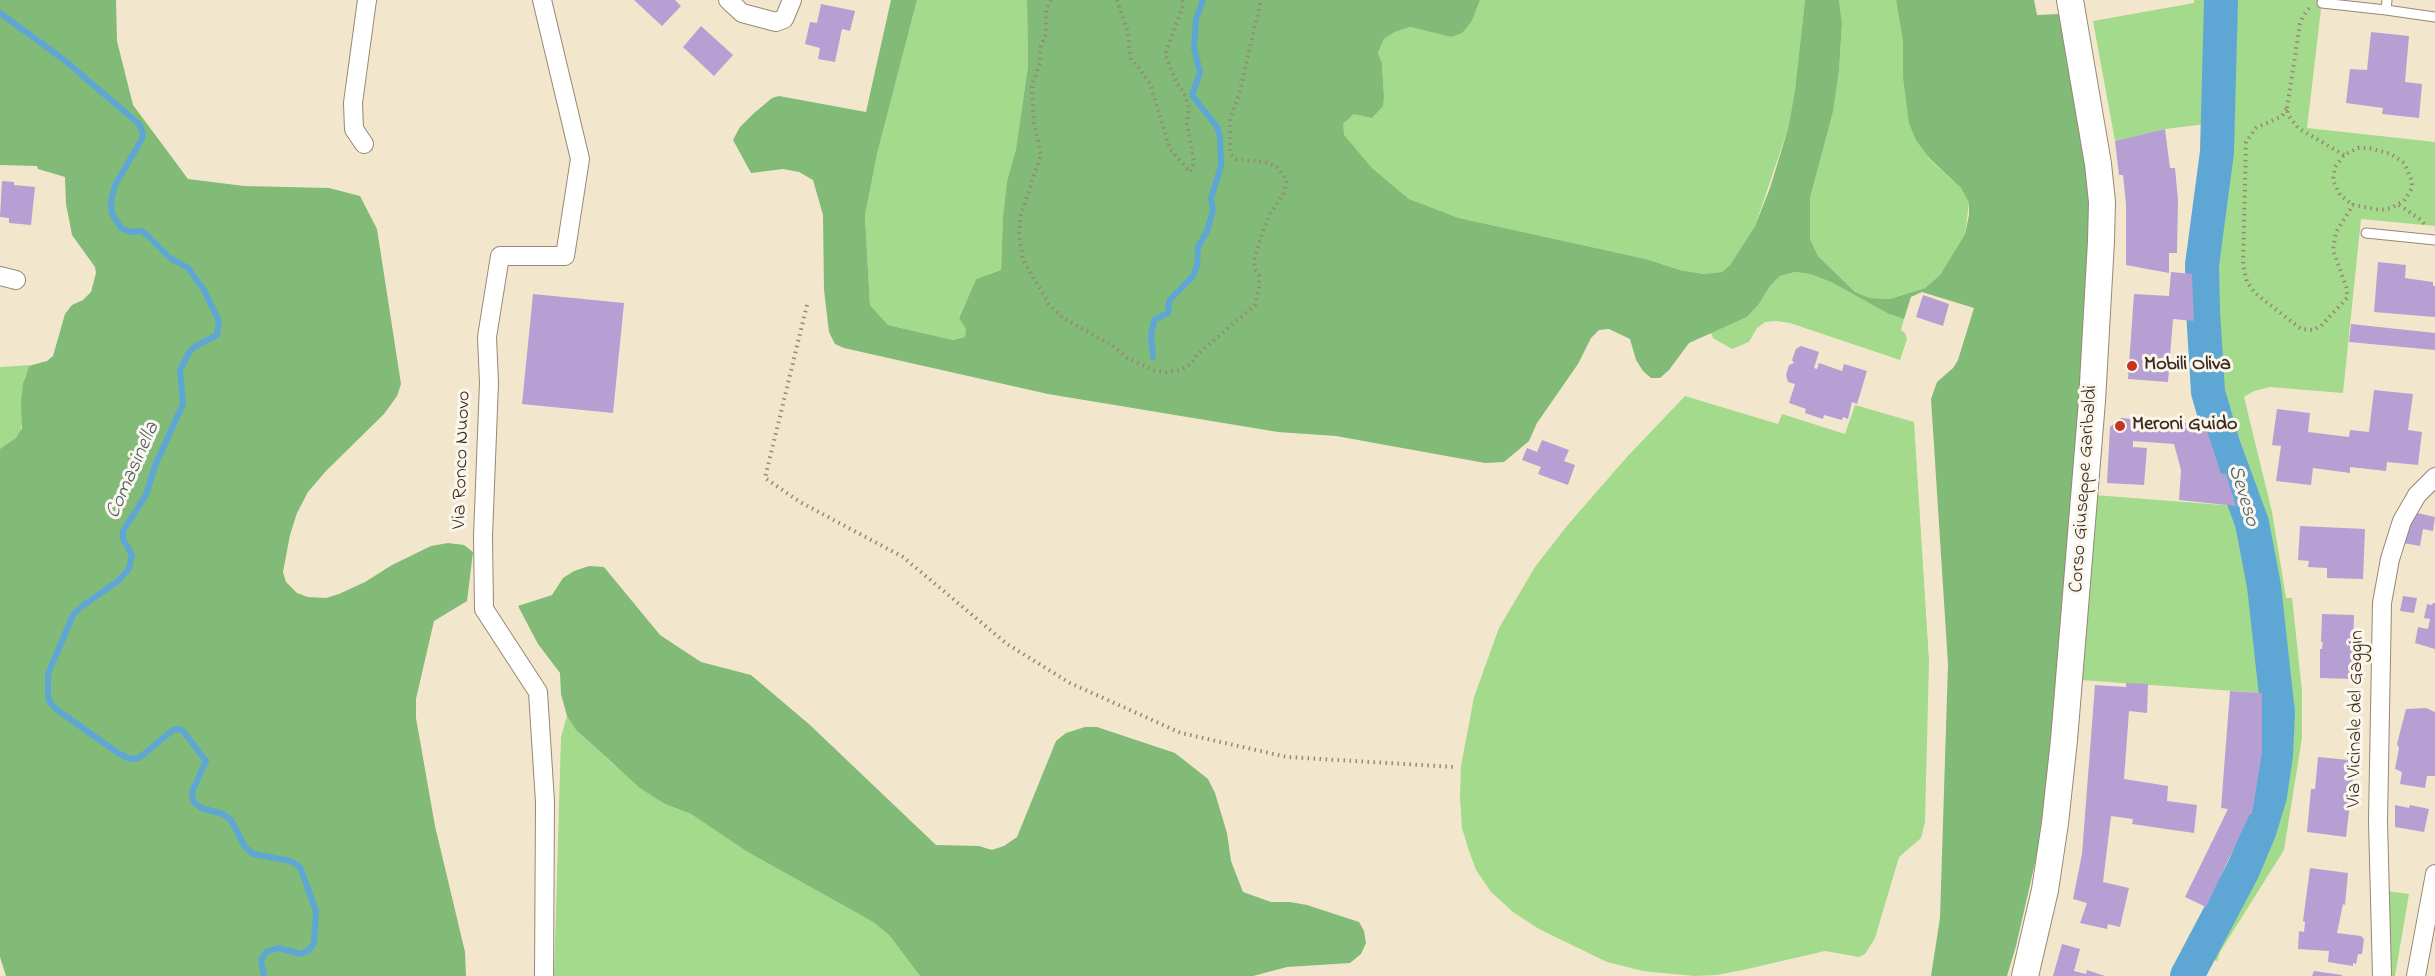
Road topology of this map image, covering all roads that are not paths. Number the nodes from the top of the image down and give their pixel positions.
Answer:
1 (367, 0) edge
2 (542, 0) edge
3 (728, 0) edge
4 (792, 0) edge
5 (2070, 0) edge
6 (2322, 3) road end
7 (2386, 5) edge
8 (2435, 17) edge
9 (364, 144) dead end
10 (2367, 233) dead end
11 (2431, 239) edge
12 (2435, 477) edge
13 (2435, 874) edge
14 (544, 976) edge
15 (2025, 976) edge
16 (2382, 976) edge
17 (2416, 976) edge

1 - 9 street
2 - 14 street, Via Ronco Nuovo
3 - 4 street
5 - 15 main road, Corso Giuseppe Garibaldi
6 - 7 lane
7 - 8 lane
10 - 11 lane
12 - 16 street, Via Vicinale del Gaggin
13 - 17 street

